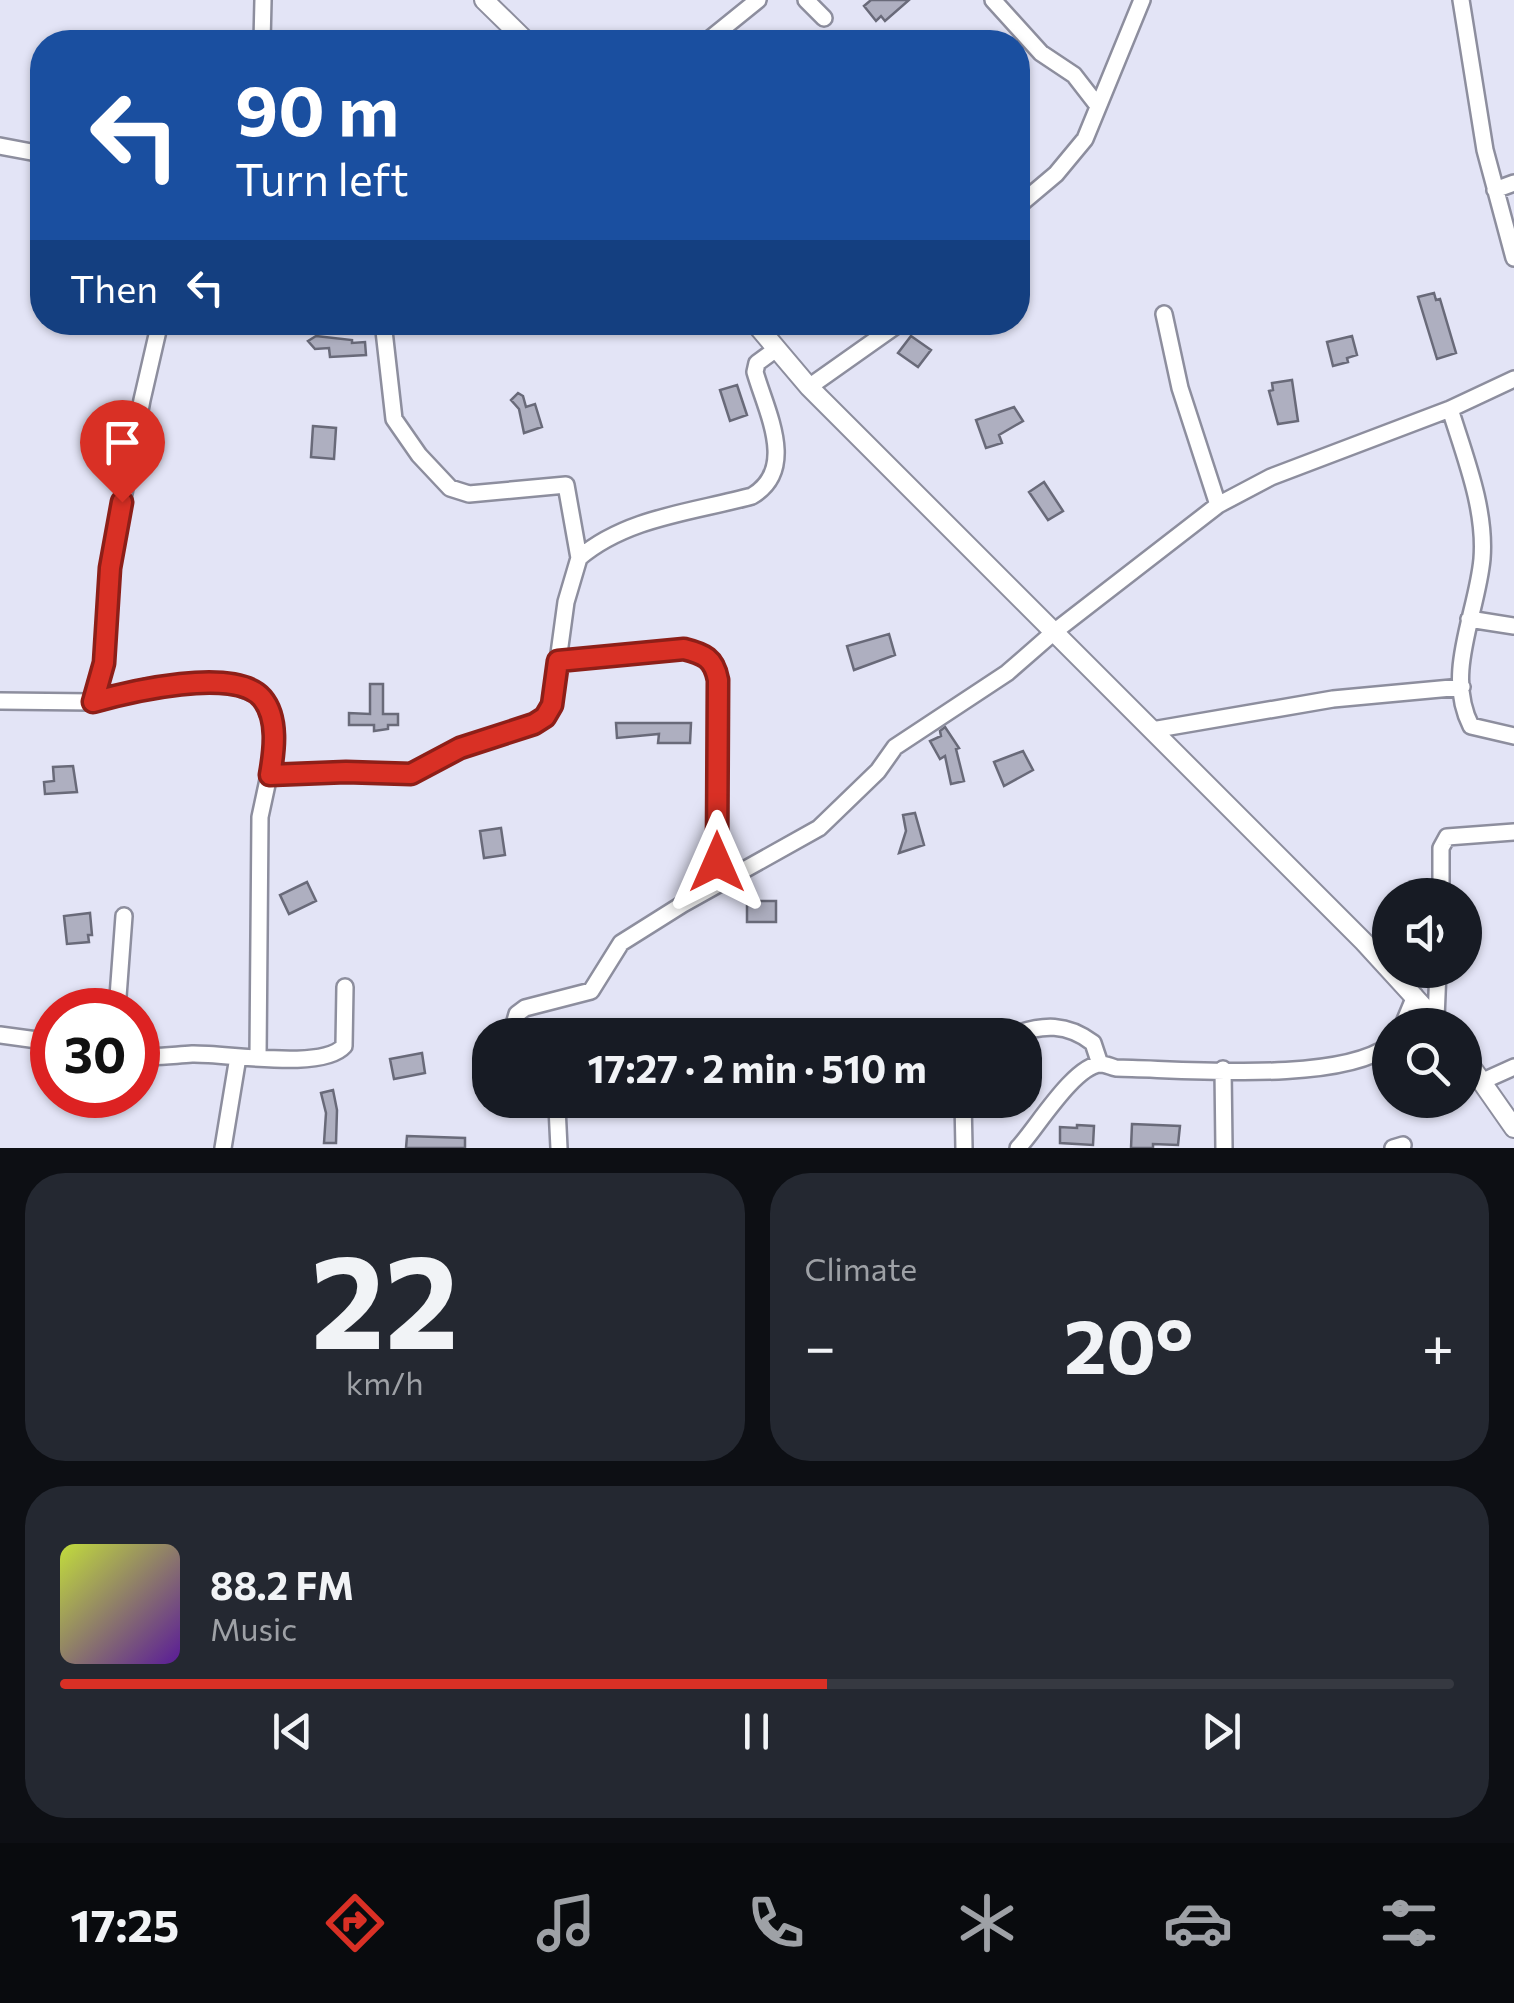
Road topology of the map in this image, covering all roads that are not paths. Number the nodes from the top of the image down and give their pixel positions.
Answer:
1 (263, 0) edge
2 (484, 0) edge
3 (758, 0) edge
4 (806, 0) edge
5 (994, 0) edge
6 (1142, 0) edge
7 (1461, 0) edge
8 (824, 18) dead end
9 (262, 30) edge
10 (515, 30) edge
11 (721, 30) edge
12 (1021, 30) edge
13 (1030, 41) edge
14 (1098, 106) junction
15 (0, 146) edge
16 (30, 152) edge
17 (1514, 183) edge
18 (1494, 190) junction
19 (1030, 196) edge
20 (1514, 258) edge
21 (1164, 314) dead end
22 (157, 335) edge
23 (384, 335) edge
24 (764, 335) edge
25 (883, 335) edge
26 (775, 350) junction
27 (1514, 379) edge
28 (809, 387) junction
29 (1450, 409) junction
30 (1218, 506) junction
31 (579, 558) junction
32 (1468, 619) junction
33 (1514, 626) edge
34 (1054, 632) junction
35 (558, 661) junction
36 (1462, 687) junction
37 (0, 701) edge
38 (93, 702) junction
39 (1152, 730) junction
40 (1514, 736) edge
41 (270, 775) junction
42 (1514, 832) edge
43 (1441, 878) edge
44 (725, 881) junction
45 (124, 916) dead end
46 (346, 987) dead end
47 (119, 988) edge
48 (1415, 996) junction
49 (1410, 1008) edge
50 (1426, 1008) edge
51 (517, 1018) edge
52 (1042, 1027) edge
53 (0, 1035) edge
54 (30, 1039) edge
55 (1372, 1055) edge
56 (160, 1056) edge
57 (238, 1057) junction
58 (258, 1058) junction
59 (1100, 1064) junction
60 (1514, 1067) edge
61 (1223, 1069) junction
62 (1482, 1081) joint
63 (558, 1118) edge
64 (963, 1118) edge
65 (1514, 1128) edge
66 (223, 1148) edge
67 (559, 1148) edge
68 (964, 1148) edge
69 (1018, 1148) edge
70 (1224, 1148) edge

1 - 9 street
2 - 10 street
3 - 11 street
4 - 8 street
5 - 12 street
6 - 14 street
7 - 18 street
13 - 14 street
14 - 19 street
15 - 16 street
17 - 18 street
18 - 20 street
21 - 30 street
22 - 38 street
23 - 31 street
24 - 26 street
25 - 28 street
26 - 28 street
26 - 31 street
27 - 29 street
28 - 34 street
29 - 30 street
29 - 32 street
30 - 34 street
31 - 35 street
32 - 33 street
32 - 36 street
34 - 39 street
34 - 44 street
35 - 41 street
35 - 44 street
36 - 39 street
36 - 40 street
37 - 38 street
38 - 41 street
39 - 48 street
41 - 58 street
42 - 43 street
44 - 51 street
45 - 47 street
46 - 58 street
48 - 49 street
48 - 50 street
52 - 59 street
53 - 54 street
55 - 61 street
56 - 57 street
57 - 58 street
57 - 66 street
59 - 61 street
59 - 69 street
60 - 62 street
61 - 70 street
62 - 65 street
63 - 67 street
64 - 68 street

